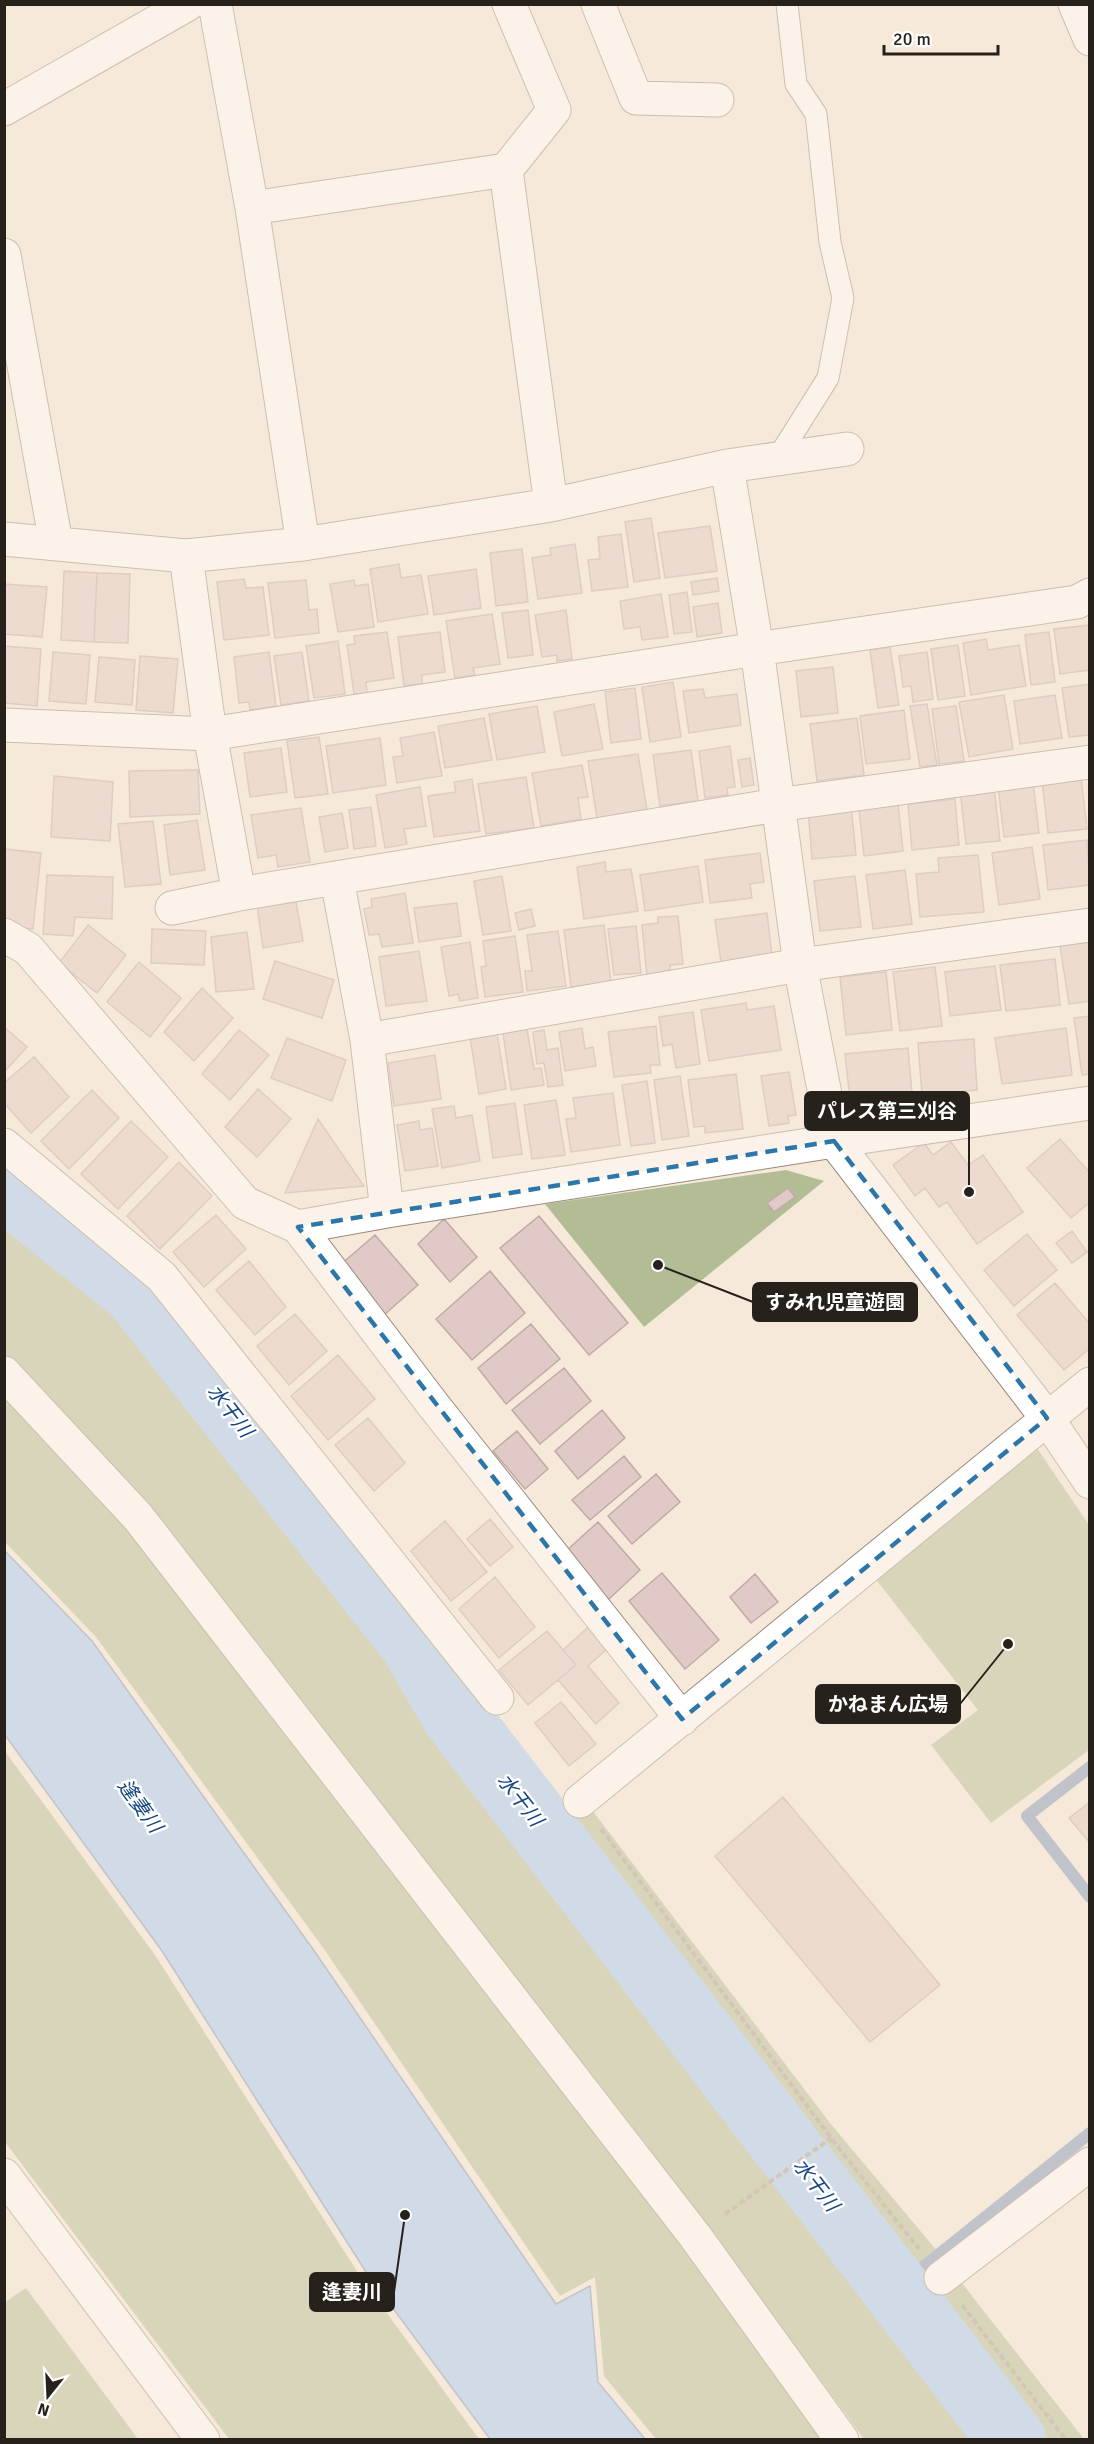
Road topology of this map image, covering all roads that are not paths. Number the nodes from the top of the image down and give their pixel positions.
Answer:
1 (215, 4) edge
2 (509, 4) edge
3 (598, 4) edge
4 (787, 4) edge
5 (1074, 4) edge
6 (184, 5) edge
7 (1089, 39) edge
8 (717, 100) dead end
9 (4, 109) edge
10 (506, 170) junction
11 (252, 208) junction
12 (4, 255) edge
13 (847, 450) dead end
14 (777, 459) junction
15 (727, 466) junction
16 (551, 505) junction
17 (4, 539) edge
18 (56, 543) junction
19 (303, 544) junction
20 (186, 556) junction
21 (1089, 595) edge
22 (757, 649) junction
23 (4, 725) edge
24 (210, 734) junction
25 (1089, 762) edge
26 (777, 805) junction
27 (337, 879) junction
28 (239, 894) junction
29 (172, 908) dead end
30 (1089, 925) edge
31 (4, 935) edge
32 (800, 965) junction
33 (367, 1040) junction
34 (1089, 1103) edge
35 (834, 1142) junction
36 (4, 1145) edge
37 (387, 1211) junction
38 (298, 1227) junction
39 (4, 1373) edge
40 (1089, 1384) edge
41 (1047, 1418) junction
42 (1089, 1482) edge
43 (497, 1698) dead end
44 (682, 1719) junction
45 (580, 1801) road end
46 (1089, 2164) edge
47 (4, 2175) edge
48 (941, 2278) road end
49 (203, 2439) edge
50 (842, 2439) edge

1 - 11 street
2 - 10 street
3 - 8 street
4 - 14 lane
5 - 7 street
6 - 9 street
10 - 11 street
10 - 16 street
11 - 19 street
12 - 18 street
13 - 14 street
14 - 15 street
15 - 16 street
15 - 22 street
16 - 19 street
17 - 18 street
18 - 20 street
19 - 20 street
20 - 24 street
21 - 22 street
22 - 24 street
22 - 26 street
23 - 24 street
24 - 28 street
25 - 26 street
26 - 27 street
26 - 32 street
27 - 28 street
27 - 33 street
28 - 29 street
30 - 32 street
31 - 38 street
32 - 33 street
32 - 35 street
33 - 37 street
34 - 35 street
35 - 37 street
35 - 41 street
36 - 43 street
37 - 38 street
38 - 44 street
39 - 50 street
40 - 41 street
41 - 42 street
41 - 44 street
44 - 45 street
46 - 48 street
47 - 49 street

